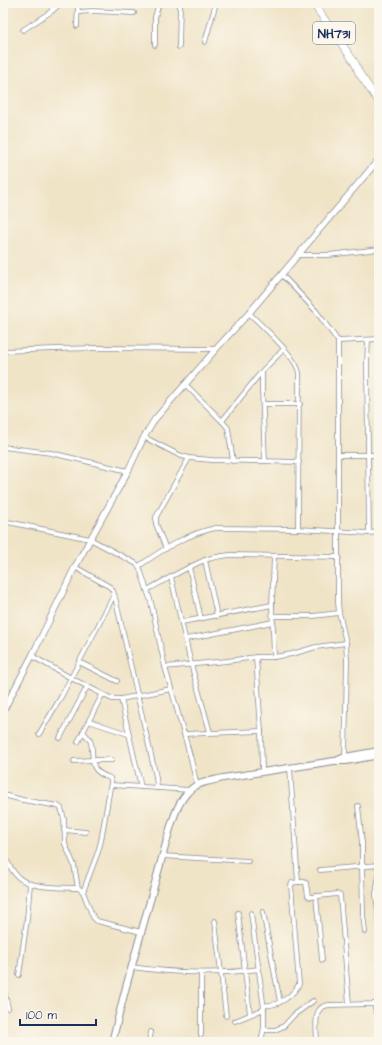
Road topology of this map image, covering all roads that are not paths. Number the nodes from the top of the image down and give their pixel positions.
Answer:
1 (51, 3) edge
2 (61, 3) edge
3 (78, 3) edge
4 (159, 3) edge
5 (180, 3) edge
6 (214, 3) edge
7 (312, 3) edge
8 (52, 11) junction
9 (78, 12) junction
10 (134, 13) dead end
11 (77, 26) dead end
12 (23, 30) dead end
13 (205, 42) dead end
14 (155, 45) dead end
15 (179, 48) dead end
16 (355, 63) junction
17 (379, 94) edge
18 (379, 102) edge
19 (379, 159) edge
20 (379, 249) edge
21 (298, 255) junction
22 (282, 274) junction
23 (249, 313) junction
24 (379, 339) edge
25 (368, 340) junction
26 (338, 341) junction
27 (216, 349) junction
28 (284, 349) junction
29 (3, 351) edge
30 (262, 371) junction
31 (185, 384) junction
32 (263, 404) junction
33 (300, 404) junction
34 (222, 421) junction
35 (144, 437) junction
36 (3, 447) edge
37 (339, 455) junction
38 (367, 455) junction
39 (379, 455) edge
40 (189, 458) junction
41 (233, 461) junction
42 (265, 461) junction
43 (299, 462) junction
44 (128, 471) junction
45 (3, 521) edge
46 (379, 528) edge
47 (298, 529) junction
48 (339, 531) junction
49 (379, 532) edge
50 (371, 533) junction
51 (90, 539) junction
52 (166, 549) junction
53 (274, 556) junction
54 (339, 557) junction
55 (205, 560) junction
56 (139, 566) junction
57 (75, 567) junction
58 (189, 568) junction
59 (171, 577) junction
60 (147, 590) junction
61 (114, 595) junction
62 (272, 605) junction
63 (339, 613) junction
64 (217, 616) junction
65 (273, 616) junction
66 (200, 619) junction
67 (182, 622) junction
68 (273, 622) junction
69 (186, 639) junction
70 (346, 643) junction
71 (32, 656) junction
72 (256, 657) junction
73 (274, 657) junction
74 (79, 662) junction
75 (191, 664) junction
76 (165, 667) junction
77 (71, 678) junction
78 (117, 681) dead end
79 (87, 687) junction
80 (171, 689) junction
81 (102, 695) junction
82 (138, 696) junction
83 (121, 699) junction
84 (3, 711) edge
85 (89, 721) junction
86 (261, 731) junction
87 (83, 732) junction
88 (210, 732) junction
89 (39, 734) dead end
90 (128, 734) junction
91 (184, 734) junction
92 (60, 738) dead end
93 (78, 742) dead end
94 (379, 756) edge
95 (345, 759) junction
96 (92, 760) junction
97 (112, 760) dead end
98 (74, 761) dead end
99 (290, 768) junction
100 (262, 772) junction
101 (111, 785) junction
102 (197, 786) junction
103 (141, 787) junction
104 (157, 788) junction
105 (190, 790) junction
106 (3, 794) edge
107 (358, 806) dead end
108 (64, 830) junction
109 (86, 832) dead end
110 (3, 854) edge
111 (162, 856) junction
112 (248, 861) dead end
113 (379, 865) edge
114 (362, 866) junction
115 (320, 870) dead end
116 (379, 874) edge
117 (298, 882) junction
118 (30, 884) junction
119 (78, 888) junction
120 (83, 892) junction
121 (316, 896) junction
122 (264, 912) dead end
123 (238, 913) dead end
124 (251, 914) dead end
125 (215, 921) dead end
126 (379, 922) edge
127 (141, 932) junction
128 (365, 932) dead end
129 (322, 960) dead end
130 (131, 967) junction
131 (259, 969) junction
132 (244, 971) junction
133 (222, 972) junction
134 (201, 973) junction
135 (19, 975) dead end
136 (3, 985) edge
137 (313, 1001) dead end
138 (280, 1002) junction
139 (379, 1002) edge
140 (349, 1004) junction
141 (374, 1004) junction
142 (8, 1008) dead end
143 (264, 1008) junction
144 (250, 1014) junction
145 (379, 1014) edge
146 (226, 1016) dead end
147 (235, 1020) dead end
148 (264, 1030) junction
149 (151, 1032) dead end
150 (201, 1034) dead end
151 (112, 1042) edge
152 (149, 1042) edge
153 (262, 1042) edge
154 (318, 1042) edge

1 - 8 street
2 - 8 street
3 - 9 street
4 - 14 street
5 - 15 street
6 - 13 street
7 - 16 highway, NH731
8 - 12 street
9 - 10 street
9 - 11 street
16 - 17 highway, NH731
16 - 18 highway, NH731
19 - 21 street
20 - 21 street
21 - 22 street
22 - 23 street
22 - 26 street
23 - 27 street
23 - 28 street
24 - 25 street
25 - 26 street
25 - 38 street
26 - 37 street
27 - 29 street
27 - 31 street
28 - 30 street
28 - 33 street
30 - 32 street
30 - 34 street
31 - 34 street
31 - 35 street
32 - 33 street
32 - 42 street
33 - 43 street
34 - 41 street
35 - 40 street
35 - 44 street
36 - 44 street
37 - 38 street
37 - 48 street
38 - 39 street
38 - 50 street
40 - 41 street
40 - 52 street
41 - 42 street
42 - 43 street
43 - 47 street
44 - 51 street
45 - 51 street
46 - 50 street
47 - 48 street
47 - 52 street
48 - 50 street
48 - 54 street
49 - 50 street
51 - 56 street
51 - 57 street
52 - 56 street
53 - 54 street
53 - 55 street
53 - 62 street
54 - 63 street
55 - 58 street
55 - 64 street
56 - 60 street
57 - 61 street
57 - 71 street
58 - 59 street
58 - 66 street
59 - 60 street
59 - 67 street
60 - 76 street
61 - 74 street
61 - 82 street
62 - 64 street
62 - 65 street
63 - 65 street
63 - 70 street
64 - 66 street
65 - 68 street
66 - 67 street
67 - 69 street
68 - 69 street
68 - 73 street
69 - 75 street
70 - 73 street
70 - 95 street
71 - 77 street
71 - 84 street
72 - 73 street
72 - 75 street
72 - 86 street
74 - 77 street
74 - 78 street
75 - 76 street
75 - 88 street
76 - 80 street
77 - 79 street
77 - 89 street
79 - 81 street
79 - 92 street
80 - 82 street
80 - 91 street
81 - 83 street
81 - 85 street
82 - 83 street
82 - 104 street
83 - 90 street
85 - 87 street
85 - 90 street
86 - 88 street
86 - 100 street
87 - 93 street
87 - 96 street
88 - 91 street
90 - 103 street
91 - 102 street
94 - 95 main road
95 - 99 main road
96 - 97 street
96 - 98 street
96 - 101 street
99 - 100 main road
99 - 117 street
100 - 102 main road
101 - 103 street
101 - 120 street
102 - 105 main road
103 - 104 street
104 - 105 street
105 - 111 main road
106 - 108 street
107 - 114 street
108 - 109 street
108 - 119 street
110 - 118 street
111 - 112 street
111 - 127 main road
113 - 114 street
114 - 115 street
114 - 128 street
116 - 126 street
117 - 121 street
117 - 138 street
118 - 119 street
118 - 135 street
119 - 120 street
120 - 127 street
121 - 129 street
121 - 140 street
122 - 138 street
123 - 132 street
124 - 131 street
125 - 133 street
127 - 130 main road
130 - 134 street
130 - 151 main road
131 - 132 street
131 - 143 street
132 - 133 street
132 - 144 street
133 - 134 street
133 - 146 street
134 - 150 street
136 - 142 street
137 - 148 street
138 - 143 street
139 - 141 street
140 - 141 street
140 - 154 street
141 - 145 street
143 - 144 street
143 - 148 street
144 - 147 street
148 - 153 street
149 - 152 street

